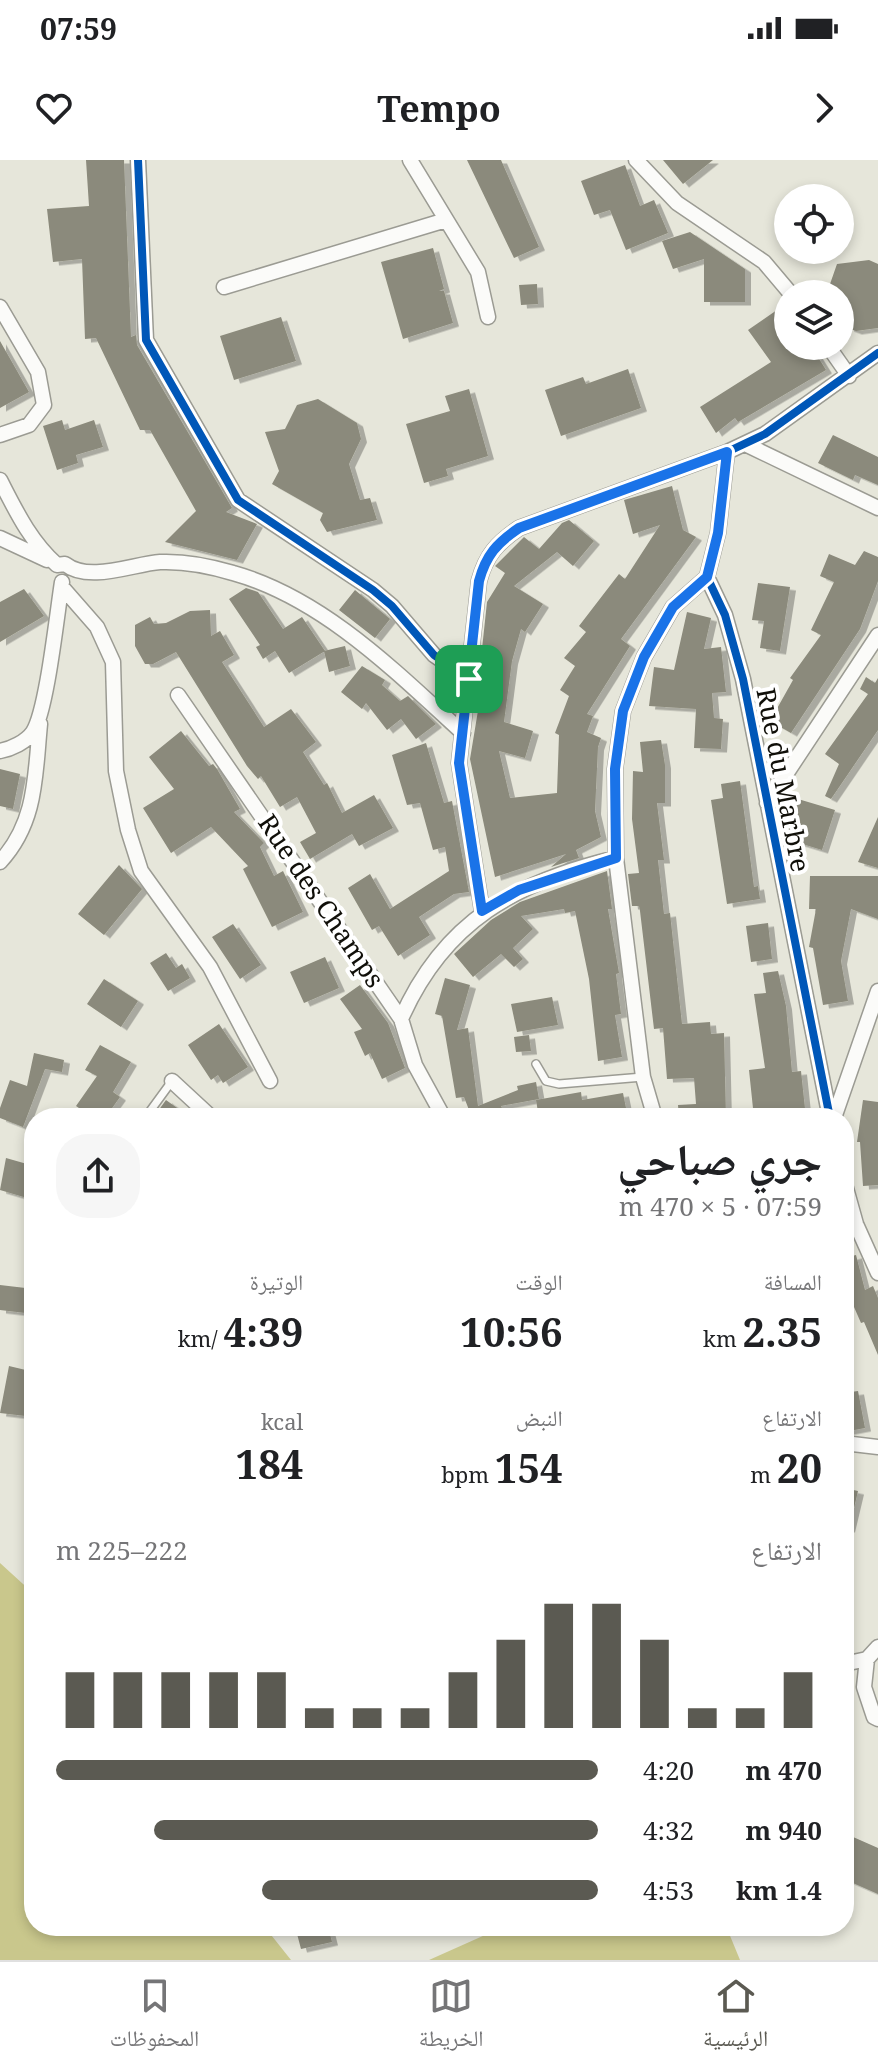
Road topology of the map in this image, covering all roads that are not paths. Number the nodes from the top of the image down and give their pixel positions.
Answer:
1 (138, 160) edge
2 (410, 160) edge
3 (636, 160) edge
4 (446, 220) junction
5 (779, 280) edge
6 (224, 287) dead end
7 (0, 307) edge
8 (488, 317) dead end
9 (878, 353) edge
10 (838, 360) edge
11 (849, 376) junction
12 (0, 435) edge
13 (745, 444) junction
14 (727, 452) junction
15 (0, 480) edge
16 (878, 508) edge
17 (0, 538) edge
18 (61, 564) junction
19 (707, 577) junction
20 (62, 587) junction
21 (878, 635) edge
22 (469, 679) junction
23 (178, 695) dead end
24 (43, 697) junction
25 (463, 733) junction
26 (0, 751) edge
27 (767, 803) junction
28 (616, 858) junction
29 (0, 862) edge
30 (482, 911) junction
31 (878, 991) edge
32 (401, 1019) junction
33 (536, 1064) dead end
34 (643, 1077) junction
35 (172, 1081) joint
36 (270, 1081) dead end
37 (152, 1108) edge
38 (201, 1108) edge
39 (439, 1108) edge
40 (652, 1108) edge
41 (830, 1108) edge
42 (836, 1108) edge
43 (854, 1214) edge
44 (878, 1273) edge
45 (854, 1444) edge
46 (878, 1447) edge
47 (873, 1653) edge
48 (854, 1660) edge
49 (878, 1719) edge

1 - 22 street
2 - 4 street
3 - 5 street
4 - 6 street
4 - 8 street
7 - 12 street
9 - 11 street
10 - 11 street
11 - 13 street
13 - 14 street
13 - 16 street
14 - 19 street
14 - 22 street
15 - 18 street
17 - 18 street
18 - 20 street
18 - 25 street
19 - 27 street, Rue du Marbre
19 - 28 street
20 - 24 street
20 - 36 street
21 - 27 street
22 - 25 street
23 - 32 street, Rue des Champs
24 - 26 street
24 - 29 street
25 - 30 street
27 - 41 street, Rue du Marbre
28 - 30 street
28 - 34 street
30 - 32 street
31 - 42 street
32 - 39 street, Rue des Champs
33 - 34 lane
34 - 40 street
35 - 37 lane
35 - 38 street
43 - 44 street
45 - 46 street
47 - 48 street
47 - 49 street

